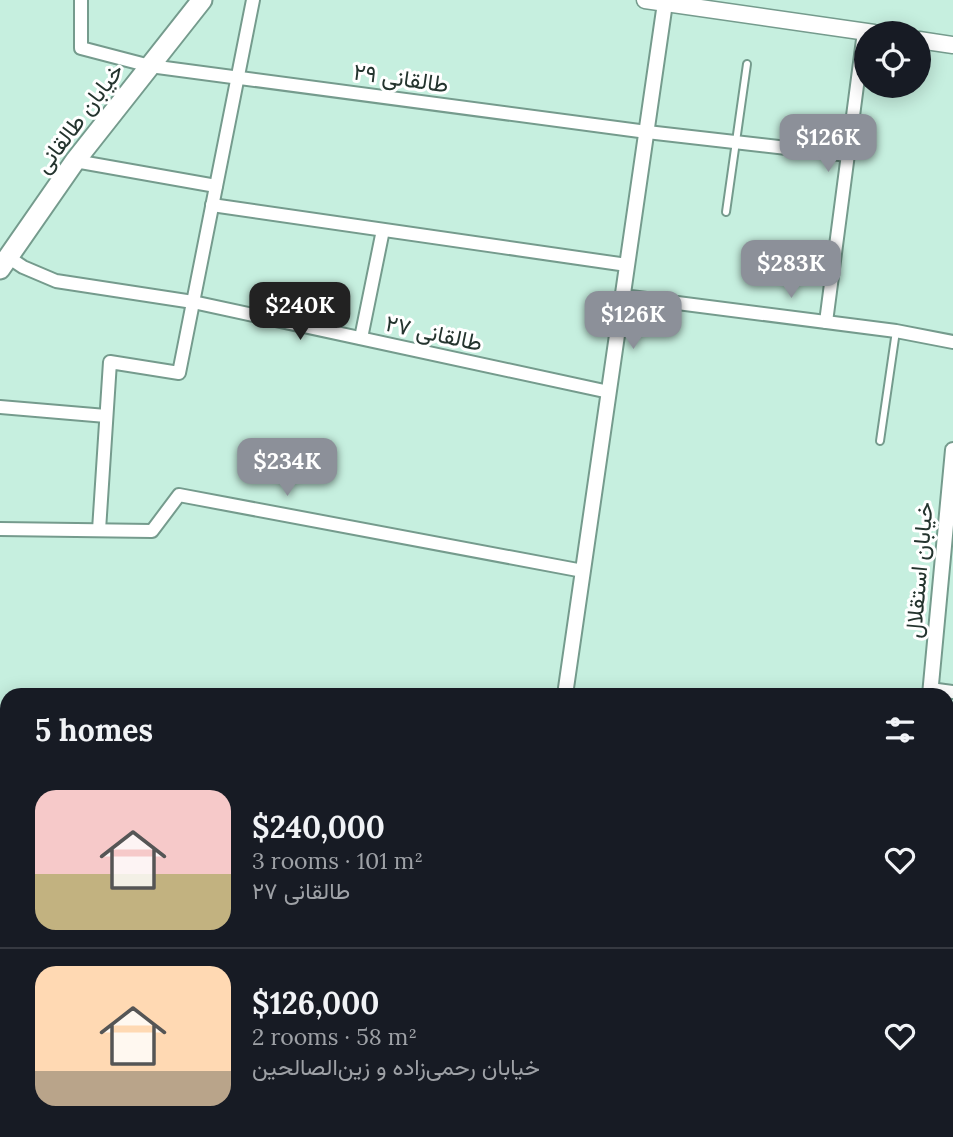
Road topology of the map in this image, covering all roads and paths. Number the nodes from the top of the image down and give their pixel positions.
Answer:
1 (81, 0) edge
2 (202, 0) edge
3 (253, 0) edge
4 (645, 0) edge
5 (665, 3) junction
6 (715, 5) edge
7 (854, 29) edge
8 (931, 42) edge
9 (953, 45) edge
10 (747, 64) dead end
11 (150, 65) junction
12 (237, 77) junction
13 (858, 98) edge
14 (647, 132) junction
15 (736, 142) junction
16 (848, 156) junction
17 (75, 161) junction
18 (216, 186) junction
19 (212, 205) junction
20 (726, 212) dead end
21 (383, 230) junction
22 (4, 263) edge
23 (627, 265) junction
24 (623, 296) junction
25 (193, 302) junction
26 (826, 322) junction
27 (896, 331) junction
28 (361, 338) junction
29 (953, 342) edge
30 (609, 392) junction
31 (0, 407) edge
32 (106, 416) junction
33 (880, 441) dead end
34 (953, 450) edge
35 (0, 529) edge
36 (99, 530) junction
37 (583, 571) junction
38 (566, 688) edge
39 (930, 688) edge

1 - 11 street, طالقانی ۲۹
2 - 11 main road, خیابان طالقانی
3 - 12 street
4 - 5 main road
5 - 6 main road
5 - 14 street
6 - 7 main road
8 - 9 main road
10 - 15 lane
11 - 12 street, طالقانی ۲۹
11 - 17 main road, خیابان طالقانی
12 - 14 street, طالقانی ۲۹
12 - 18 street
13 - 16 street
14 - 15 street, طالقانی ۲۹
14 - 23 street
15 - 16 street, طالقانی ۲۹
15 - 20 lane
16 - 26 street
17 - 18 street
17 - 22 main road, خیابان طالقانی
18 - 19 street
19 - 21 street
19 - 25 street
21 - 23 street
21 - 28 street
22 - 25 street, طالقانی ۲۷
23 - 24 street
24 - 26 street
24 - 30 street
25 - 28 street, طالقانی ۲۷
25 - 32 street
26 - 27 street
27 - 29 street
27 - 33 lane
28 - 30 street, طالقانی ۲۷
30 - 37 street
31 - 32 street
32 - 36 street
34 - 39 street, خیابان استقلال
35 - 36 street
36 - 37 street
37 - 38 street

